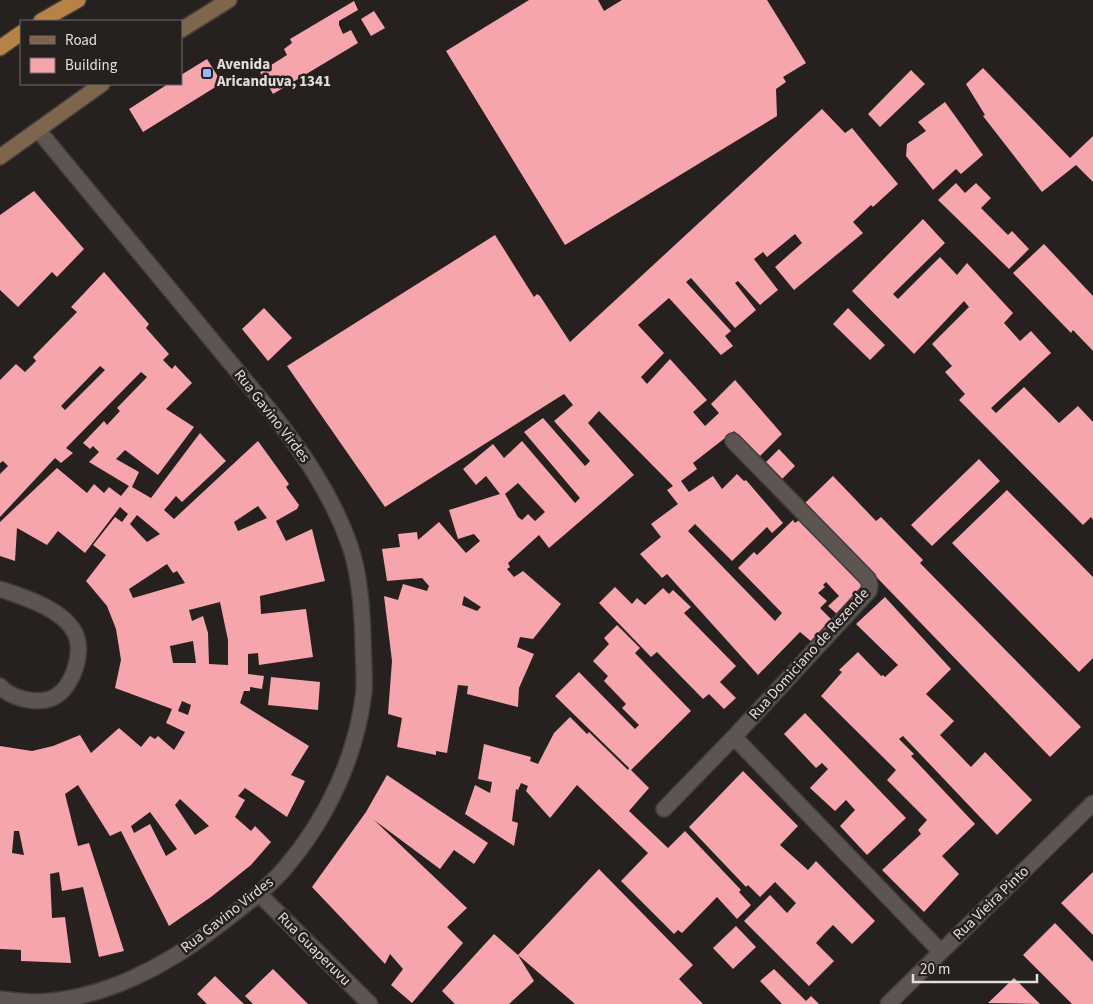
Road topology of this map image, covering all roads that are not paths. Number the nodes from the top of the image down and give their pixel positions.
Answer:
1 (78, 0) edge
2 (229, 0) edge
3 (43, 20) edge
4 (182, 29) edge
5 (20, 34) edge
6 (0, 48) edge
7 (101, 85) edge
8 (38, 130) junction
9 (0, 157) edge
10 (733, 441) dead end
11 (0, 589) edge
12 (0, 686) edge
13 (734, 737) junction
14 (1093, 803) edge
15 (664, 808) dead end
16 (259, 894) junction
17 (942, 952) junction
18 (0, 999) edge
19 (370, 1004) edge
20 (888, 1004) edge

1 - 3 highway
2 - 4 main road
5 - 6 highway
7 - 8 main road
8 - 9 main road
8 - 16 street, Rua Gavino Virdes
10 - 13 street, Rua Domiciano de Rezende
11 - 12 street
13 - 15 street, Rua Domiciano de Rezende
13 - 17 street
14 - 17 street, Rua Vieira Pinto
16 - 18 street, Rua Gavino Virdes
16 - 19 street, Rua Guaperuvu
17 - 20 street, Rua Vieira Pinto

